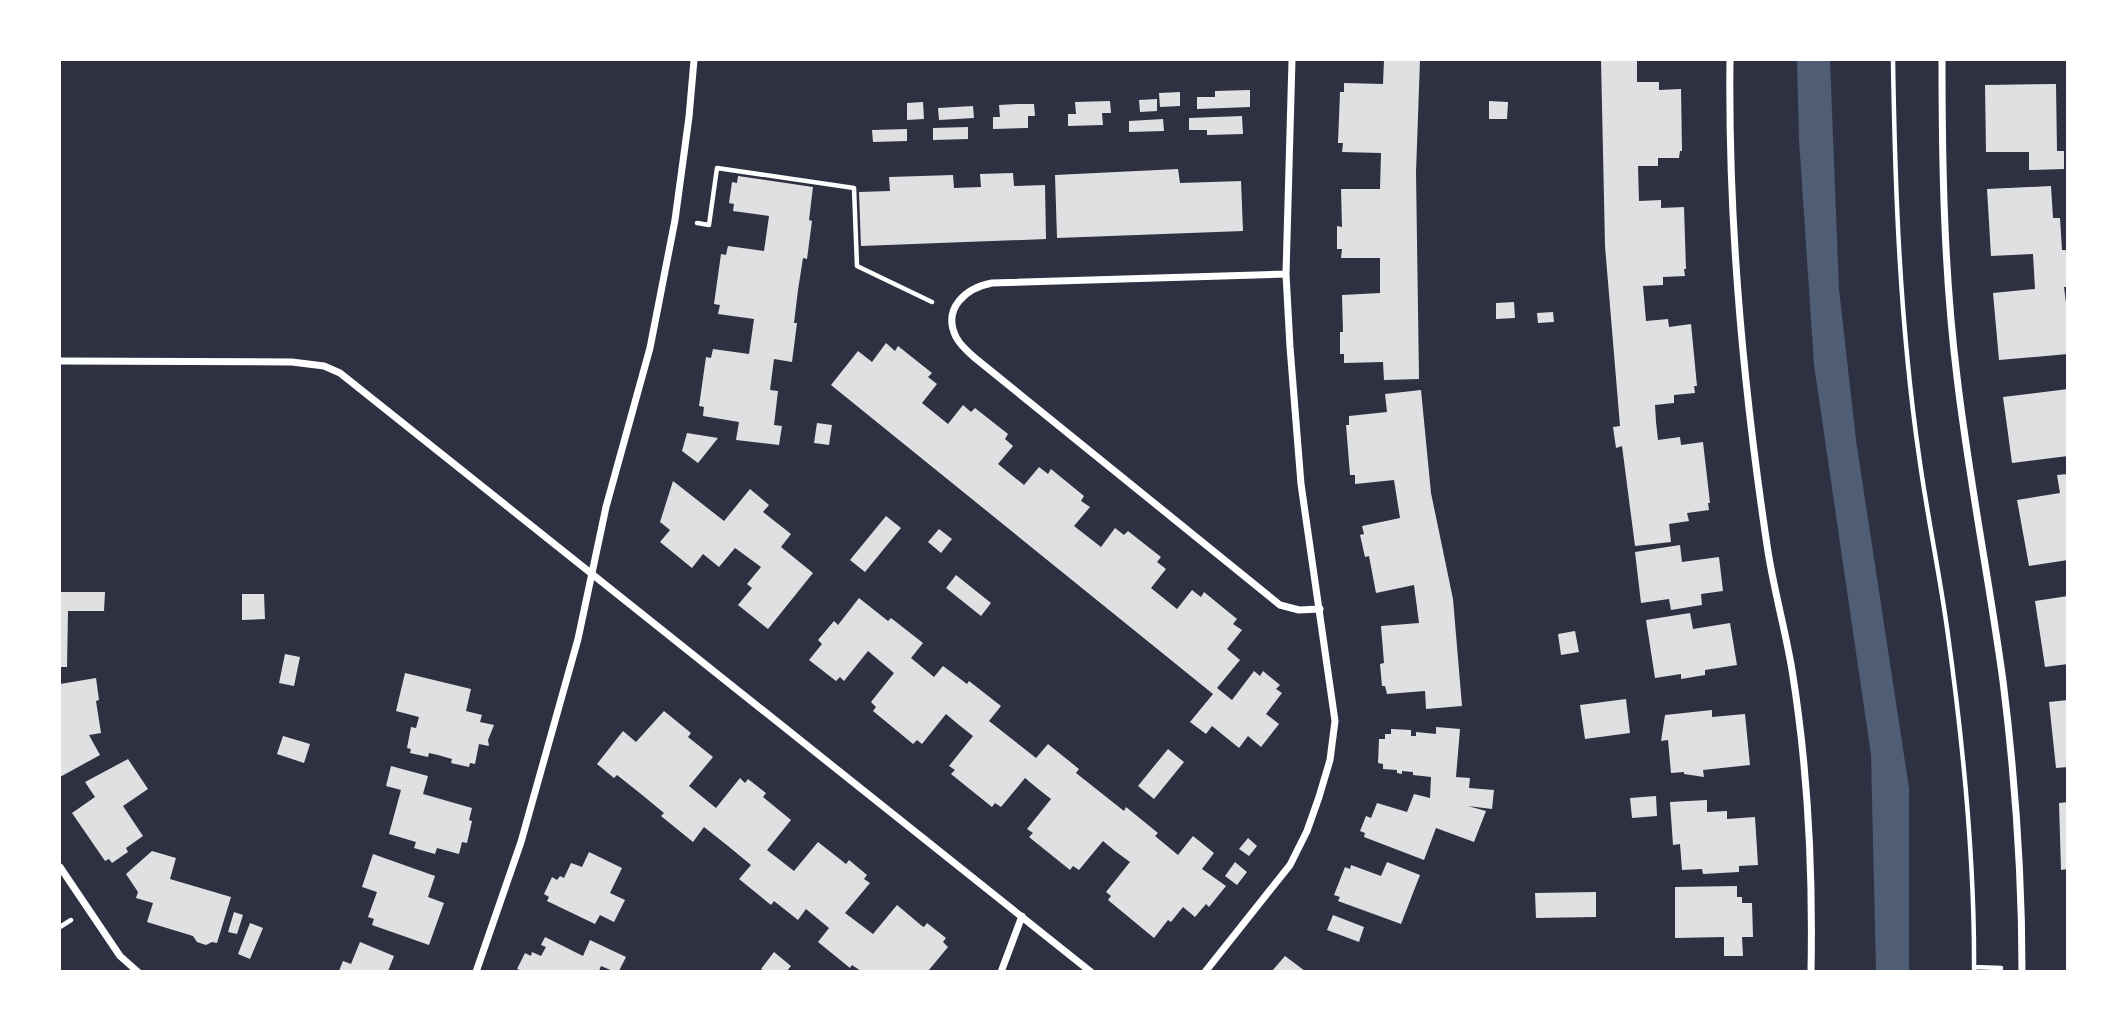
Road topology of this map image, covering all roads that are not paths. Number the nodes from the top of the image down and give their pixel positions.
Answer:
1 (694, 60) edge
2 (1292, 60) edge
3 (1730, 60) edge
4 (1942, 60) edge
5 (1286, 274) junction
6 (60, 361) edge
7 (592, 572) junction
8 (1320, 609) junction
9 (60, 867) edge
10 (1022, 916) junction
11 (138, 971) edge
12 (477, 971) edge
13 (1001, 971) edge
14 (1091, 971) edge
15 (1205, 971) edge
16 (1811, 971) edge
17 (2021, 971) edge

1 - 7 street
2 - 5 street
3 - 16 street
4 - 17 street
5 - 8 street
5 - 8 street
6 - 7 street
7 - 10 street
7 - 12 street
8 - 15 street
9 - 11 street
10 - 13 street
10 - 14 street

